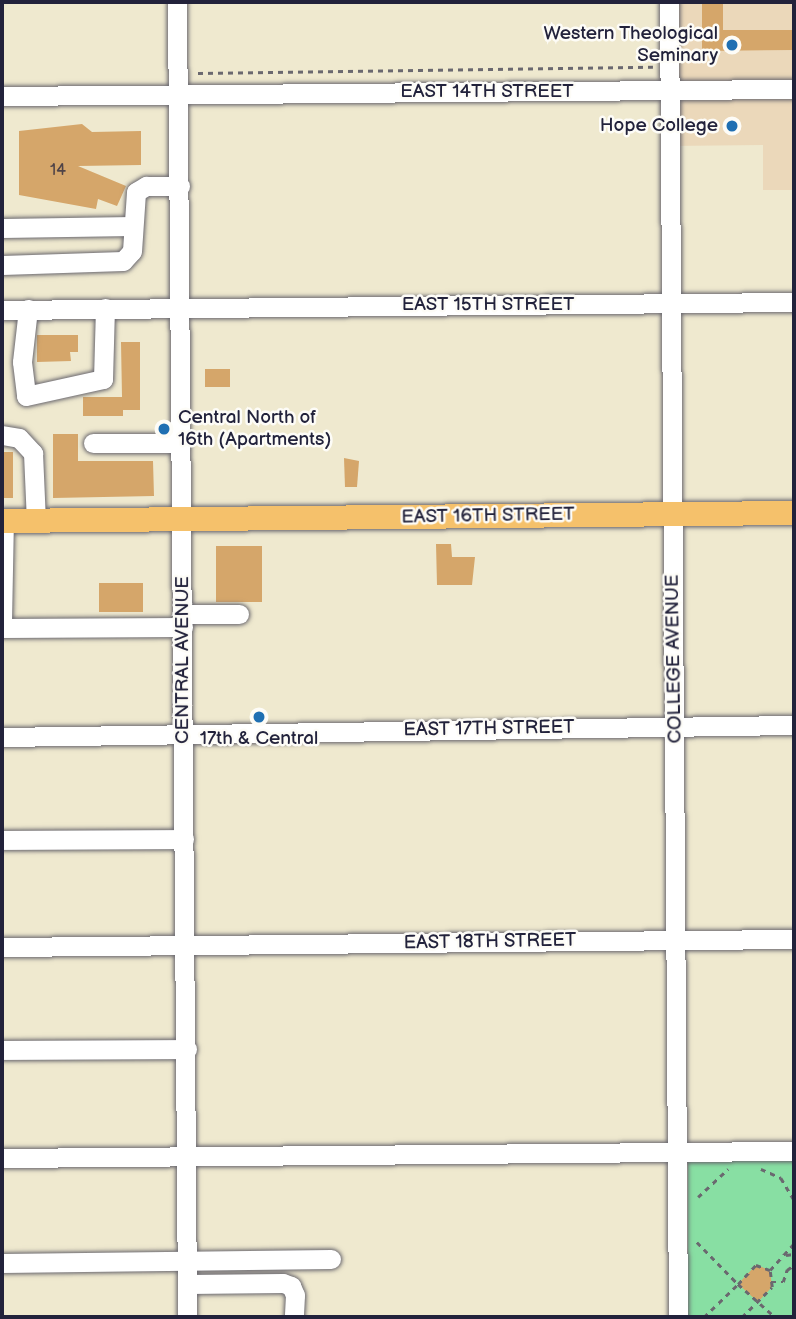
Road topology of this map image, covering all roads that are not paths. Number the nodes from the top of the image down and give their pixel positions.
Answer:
1 (177, 2) edge
2 (669, 2) edge
3 (794, 89) edge
4 (669, 90) junction
5 (179, 94) junction
6 (2, 96) edge
7 (180, 186) junction
8 (133, 226) junction
9 (2, 228) edge
10 (2, 265) edge
11 (794, 302) edge
12 (670, 303) junction
13 (181, 307) junction
14 (105, 308) junction
15 (2, 310) edge
16 (28, 310) junction
17 (2, 435) edge
18 (93, 443) dead end
19 (181, 443) junction
20 (794, 513) edge
21 (672, 514) junction
22 (181, 519) junction
23 (3, 521) edge
24 (36, 521) junction
25 (239, 614) dead end
26 (2, 621) edge
27 (182, 621) junction
28 (2, 628) edge
29 (794, 725) edge
30 (675, 726) junction
31 (183, 734) junction
32 (2, 737) edge
33 (184, 839) junction
34 (2, 840) edge
35 (794, 939) edge
36 (677, 940) junction
37 (186, 945) junction
38 (2, 947) edge
39 (187, 1049) junction
40 (2, 1050) edge
41 (794, 1151) edge
42 (677, 1152) junction
43 (188, 1157) junction
44 (2, 1158) edge
45 (188, 1259) junction
46 (331, 1259) dead end
47 (2, 1263) edge
48 (188, 1284) junction
49 (187, 1317) edge
50 (294, 1317) edge
51 (678, 1317) edge

1 - 5 street, CENTRAL AVENUE
2 - 4 street, COLLEGE AVENUE
3 - 4 street, EAST 14TH STREET
4 - 5 street, EAST 14TH STREET
4 - 12 street, COLLEGE AVENUE
5 - 6 street, EAST 14TH STREET
5 - 7 street, CENTRAL AVENUE
7 - 8 street
7 - 13 street, CENTRAL AVENUE
8 - 9 street
8 - 10 street
11 - 12 street, EAST 15TH STREET
12 - 13 street, EAST 15TH STREET
12 - 21 street, COLLEGE AVENUE
13 - 14 street, EAST 15TH STREET
13 - 19 street, CENTRAL AVENUE
14 - 16 street, EAST 15TH STREET
14 - 16 street
15 - 16 street, EAST 15TH STREET
17 - 24 street
18 - 19 street
19 - 22 street, CENTRAL AVENUE
20 - 21 main road, EAST 16TH STREET
21 - 22 main road, EAST 16TH STREET
21 - 30 street, COLLEGE AVENUE
22 - 24 main road, EAST 16TH STREET
22 - 27 street, CENTRAL AVENUE
23 - 24 main road, EAST 16TH STREET
23 - 26 street
25 - 27 street
27 - 28 street
27 - 31 street, CENTRAL AVENUE
29 - 30 street, EAST 17TH STREET
30 - 31 street, EAST 17TH STREET
30 - 36 street, COLLEGE AVENUE
31 - 32 street, EAST 17TH STREET
31 - 33 street, CENTRAL AVENUE
33 - 34 street
33 - 37 street, CENTRAL AVENUE
35 - 36 street, EAST 18TH STREET
36 - 37 street, EAST 18TH STREET
36 - 42 street, COLLEGE AVENUE
37 - 38 street, EAST 18TH STREET
37 - 39 street, CENTRAL AVENUE
39 - 40 street
39 - 43 street, CENTRAL AVENUE
41 - 42 street
42 - 43 street
42 - 51 street, COLLEGE AVENUE
43 - 44 street
43 - 45 street, CENTRAL AVENUE
45 - 46 street
45 - 47 street
45 - 48 street, CENTRAL AVENUE
48 - 49 street, CENTRAL AVENUE
48 - 50 street

